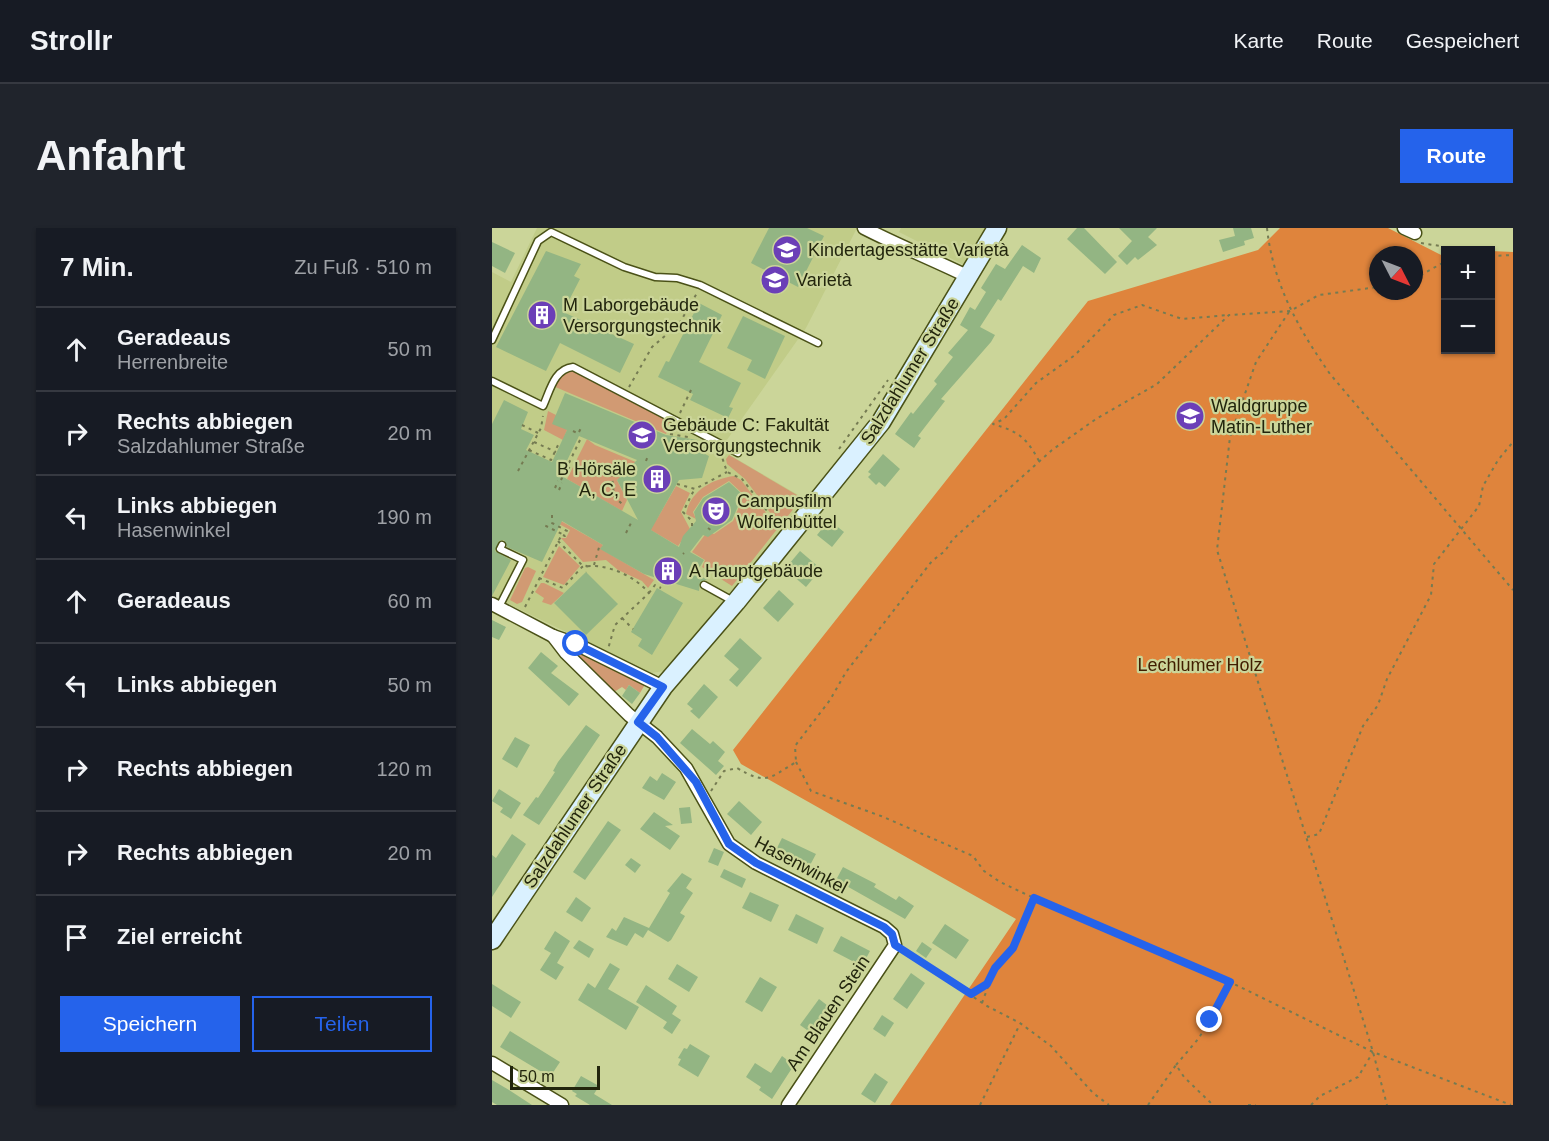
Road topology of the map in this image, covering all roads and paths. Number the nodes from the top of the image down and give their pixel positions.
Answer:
1 (864, 228) edge
2 (997, 228) edge
3 (1267, 228) edge
4 (1413, 230) edge
5 (1441, 247) edge
6 (1513, 255) edge
7 (1495, 256) edge
8 (1441, 264) edge
9 (1423, 274) edge
10 (969, 277) junction
11 (700, 285) junction
12 (1369, 288) edge
13 (1290, 310) junction
14 (1229, 315) junction
15 (492, 340) edge
16 (818, 343) dead end
17 (492, 381) edge
18 (692, 388) dead end
19 (626, 394) junction
20 (682, 410) dead end
21 (543, 415) dead end
22 (522, 425) dead end
23 (582, 426) dead end
24 (573, 431) dead end
25 (670, 432) dead end
26 (538, 433) junction
27 (670, 436) dead end
28 (580, 440) dead end
29 (534, 442) junction
30 (1513, 442) edge
31 (559, 443) dead end
32 (697, 444) dead end
33 (529, 450) junction
34 (556, 452) junction
35 (738, 453) dead end
36 (648, 456) dead end
37 (646, 461) dead end
38 (1039, 461) junction
39 (566, 466) junction
40 (611, 466) junction
41 (518, 471) dead end
42 (640, 472) dead end
43 (727, 472) junction
44 (560, 481) junction
45 (677, 484) dead end
46 (555, 488) dead end
47 (695, 489) junction
48 (558, 490) dead end
49 (624, 506) dead end
50 (552, 515) dead end
51 (631, 523) dead end
52 (542, 524) dead end
53 (692, 526) dead end
54 (708, 528) dead end
55 (1460, 528) junction
56 (712, 531) dead end
57 (627, 532) dead end
58 (562, 534) junction
59 (788, 538) junction
60 (558, 541) junction
61 (600, 544) dead end
62 (502, 545) dead end
63 (594, 565) junction
64 (587, 566) junction
65 (668, 569) dead end
66 (586, 572) dead end
67 (539, 578) junction
68 (671, 580) dead end
69 (704, 585) dead end
70 (661, 588) dead end
71 (1513, 590) edge
72 (649, 593) junction
73 (736, 602) junction
74 (495, 605) edge
75 (519, 617) junction
76 (622, 618) junction
77 (633, 629) dead end
78 (553, 636) junction
79 (611, 640) dead end
80 (663, 687) junction
81 (638, 722) junction
82 (796, 762) junction
83 (709, 793) dead end
84 (1306, 837) junction
85 (1034, 898) junction
86 (492, 940) edge
87 (895, 943) junction
88 (1230, 982) junction
89 (987, 984) junction
90 (971, 994) junction
91 (982, 1003) junction
92 (1020, 1023) junction
93 (1373, 1052) junction
94 (492, 1063) edge
95 (1176, 1065) junction
96 (556, 1104) edge
97 (788, 1105) edge
98 (980, 1105) edge
99 (1109, 1105) edge
100 (1148, 1105) edge
101 (1213, 1105) edge
102 (1248, 1105) edge
103 (1256, 1105) edge
104 (1311, 1105) edge
105 (1387, 1105) edge
106 (1511, 1105) edge

1 - 10 street
2 - 10 main road, Salzdahlumer Straße
3 - 13 path
4 - 5 path
6 - 7 path
8 - 9 path
10 - 59 main road, Salzdahlumer Straße
11 - 15 lane
11 - 16 lane
11 - 19 path
12 - 13 path
13 - 14 path
13 - 55 path
13 - 84 path
14 - 38 path
14 - 38 path
17 - 19 lane
18 - 20 path
19 - 35 lane
21 - 26 path
22 - 26 path
23 - 24 path
25 - 27 path
26 - 29 path
28 - 39 path
29 - 33 path
29 - 34 path
30 - 55 path
31 - 34 path
32 - 43 path
33 - 34 path
33 - 41 path
36 - 37 path
38 - 82 path
39 - 40 path
39 - 44 path
40 - 42 path
40 - 49 path
43 - 47 path
43 - 59 path
44 - 46 path
44 - 48 path
45 - 47 path
47 - 53 path
50 - 58 path
51 - 57 path
52 - 58 path
54 - 56 path
55 - 71 path
55 - 84 path
58 - 60 path
59 - 73 main road, Salzdahlumer Straße
60 - 64 path
60 - 67 path
61 - 63 path
62 - 74 lane
63 - 64 path
63 - 72 path
64 - 66 path
64 - 67 path
65 - 68 path
67 - 75 path
69 - 73 lane
70 - 72 path
72 - 76 path
73 - 80 main road, Salzdahlumer Straße
74 - 75 street
75 - 78 street
76 - 77 path
76 - 79 path
78 - 80 street
78 - 81 street, Hasenwinkel
80 - 81 main road, Salzdahlumer Straße
81 - 86 main road, Salzdahlumer Straße
81 - 87 street, Hasenwinkel
82 - 83 path
82 - 85 path
84 - 93 path
85 - 88 path
85 - 89 path
87 - 90 path
87 - 97 street, Am Blauen Stein
88 - 93 path
88 - 95 path
89 - 90 path
89 - 91 path
90 - 91 path
91 - 92 path
92 - 98 path
92 - 99 path
93 - 104 path
93 - 105 path
93 - 106 path
94 - 96 street
95 - 100 path
95 - 101 path
102 - 103 path

